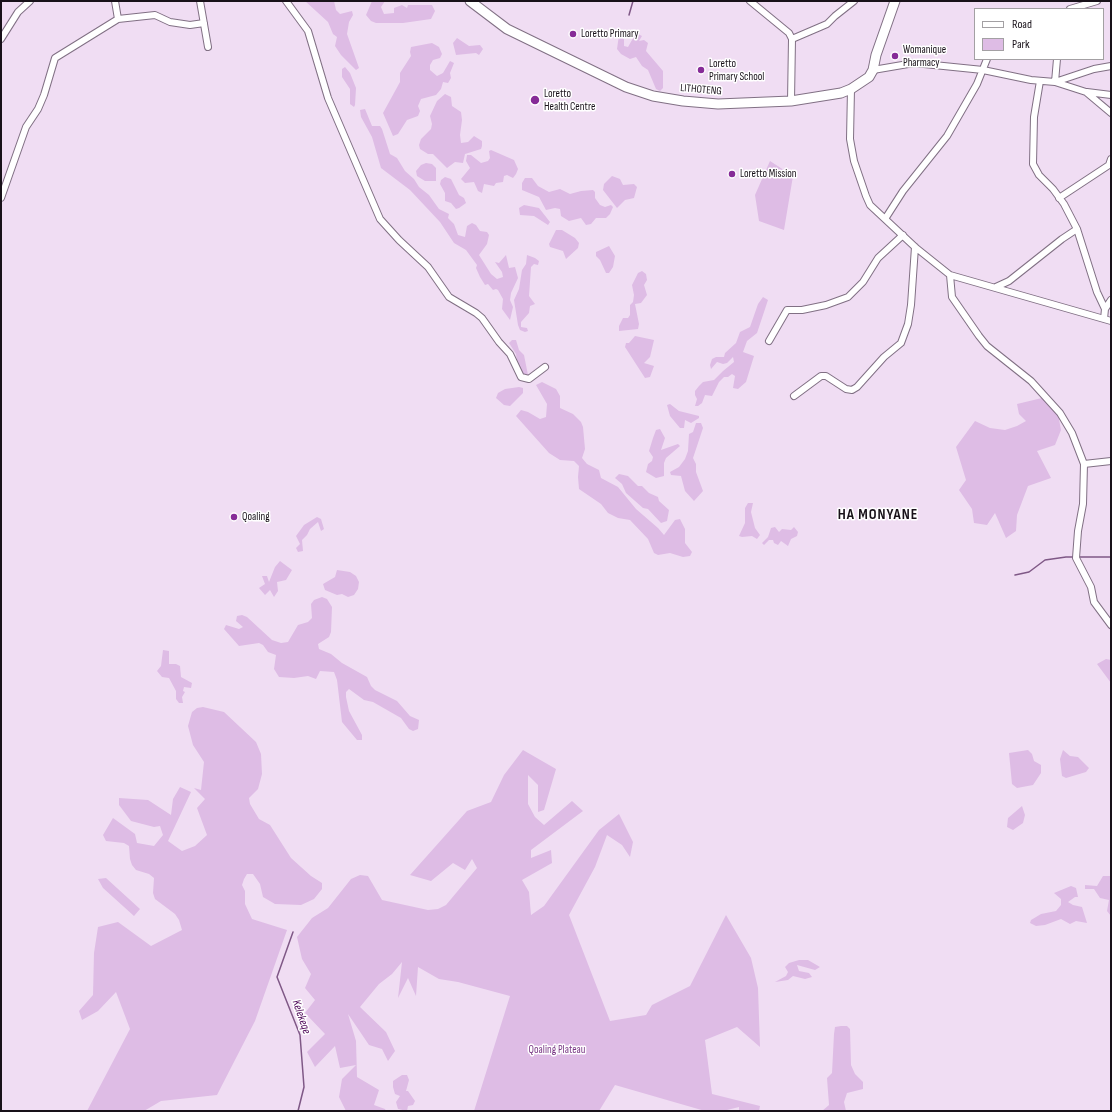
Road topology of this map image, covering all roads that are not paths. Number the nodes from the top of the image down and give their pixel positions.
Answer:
1 (30, 1) edge
2 (116, 1) edge
3 (200, 1) edge
4 (286, 1) edge
5 (470, 1) edge
6 (750, 1) edge
7 (854, 1) edge
8 (895, 1) edge
9 (1097, 1) edge
10 (1073, 8) edge
11 (118, 19) junction
12 (204, 23) junction
13 (792, 38) junction
14 (1, 39) edge
15 (208, 47) dead end
16 (987, 60) edge
17 (1057, 60) edge
18 (1111, 66) edge
19 (873, 70) junction
20 (983, 70) junction
21 (1040, 81) junction
22 (1055, 82) junction
23 (851, 89) junction
24 (1086, 92) junction
25 (1111, 95) edge
26 (791, 101) junction
27 (1111, 113) edge
28 (1111, 159) edge
29 (1, 198) edge
30 (1059, 198) junction
31 (885, 218) junction
32 (1077, 229) junction
33 (904, 235) junction
34 (915, 246) junction
35 (950, 275) junction
36 (996, 287) junction
37 (1111, 300) edge
38 (1105, 309) junction
39 (1104, 319) junction
40 (1111, 321) edge
41 (768, 341) dead end
42 (545, 367) dead end
43 (794, 396) dead end
44 (1111, 461) edge
45 (1084, 464) junction
46 (1111, 625) edge

1 - 14 street
2 - 11 street
3 - 12 street
4 - 42 street
5 - 26 main road, LITHOTENG
6 - 13 street
7 - 13 street
8 - 19 main road
9 - 10 street
11 - 12 street
11 - 29 street
12 - 15 street
13 - 26 street
16 - 20 street
17 - 22 street
18 - 22 street
19 - 20 street
19 - 23 main road, LITHOTENG
20 - 21 street
20 - 31 street
21 - 22 street
21 - 30 street
22 - 24 street
23 - 26 main road, LITHOTENG
23 - 31 street
24 - 25 street
24 - 27 street
28 - 30 street
30 - 32 street
31 - 33 street
32 - 36 street
32 - 38 street
33 - 34 street
33 - 41 street
34 - 35 street
34 - 43 street
35 - 36 street
35 - 45 street
36 - 39 street
37 - 38 street
38 - 39 street
39 - 40 street
44 - 45 street
45 - 46 street

